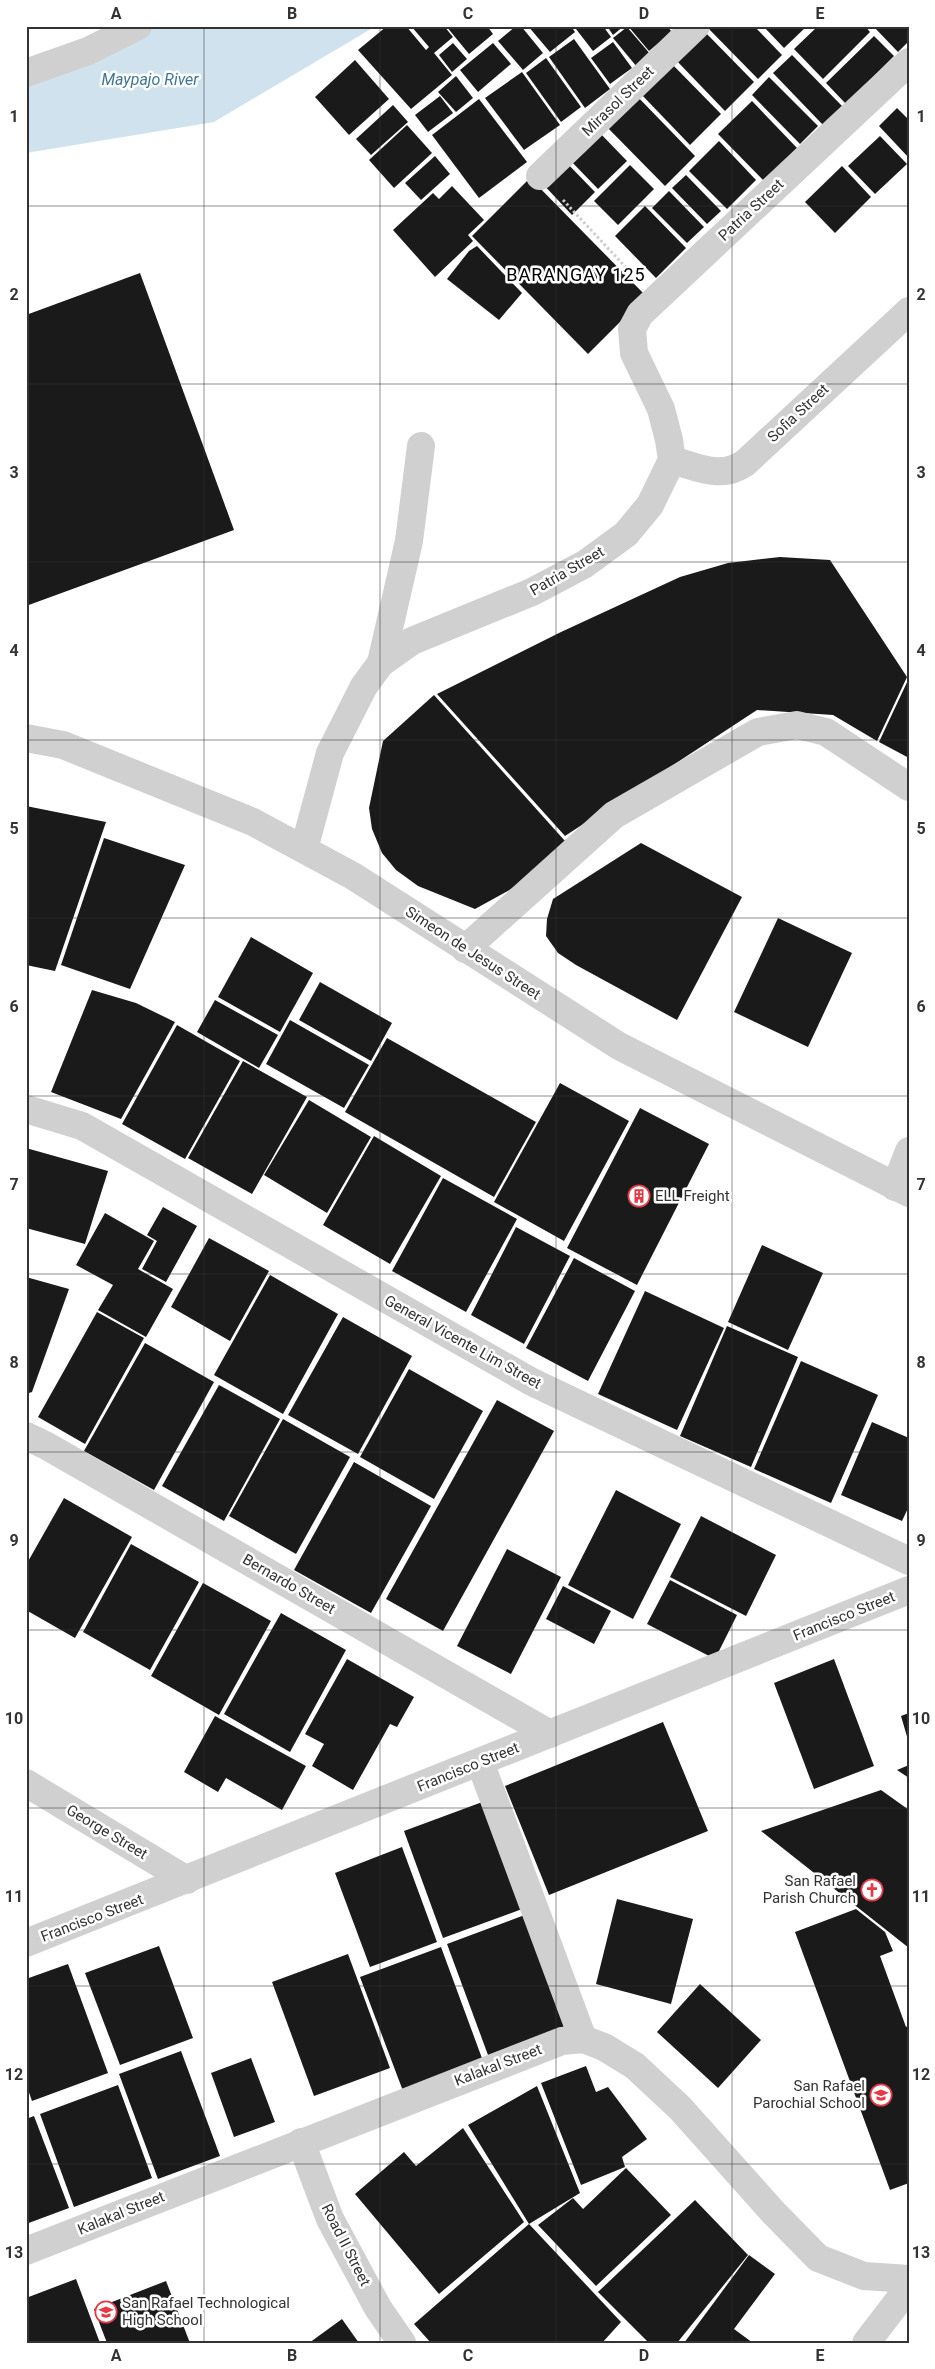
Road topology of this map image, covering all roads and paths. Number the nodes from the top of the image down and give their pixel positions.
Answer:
1 (138, 26) edge
2 (696, 26) edge
3 (909, 62) edge
4 (26, 72) edge
5 (540, 176) joint
6 (656, 300) junction
7 (909, 311) edge
8 (421, 446) dead end
9 (672, 460) junction
10 (381, 663) junction
11 (26, 738) edge
12 (909, 787) edge
13 (304, 849) junction
14 (466, 949) junction
15 (26, 1108) edge
16 (909, 1151) edge
17 (902, 1190) edge
18 (26, 1436) edge
19 (909, 1561) edge
20 (909, 1590) edge
21 (550, 1734) junction
22 (480, 1762) junction
23 (26, 1783) edge
24 (187, 1880) junction
25 (26, 1943) edge
26 (583, 2039) junction
27 (300, 2142) junction
28 (26, 2251) edge
29 (909, 2279) edge
30 (909, 2287) edge
31 (402, 2343) edge
32 (866, 2343) edge

1 - 4 street
2 - 5 street, Mirasol Street
3 - 6 street, Patria Street
5 - 6 path
6 - 9 street, Patria Street
7 - 9 street, Sofia Street
8 - 10 street
9 - 10 street, Patria Street
10 - 13 street, Patria Street
11 - 13 street, Simeon de Jesus Street
12 - 14 street
13 - 14 street, Simeon de Jesus Street
14 - 17 street, Simeon de Jesus Street
15 - 19 street, General Vicente Lim Street
16 - 17 street
18 - 21 street, Bernardo Street
20 - 21 street, Francisco Street
21 - 22 street, Francisco Street
22 - 24 street, Francisco Street
22 - 26 street
23 - 24 street, George Street
24 - 25 street, Francisco Street
26 - 27 street, Kalakal Street
26 - 29 street, Kalakal Street
27 - 28 street, Kalakal Street
27 - 31 street, Road II Street
30 - 32 street

